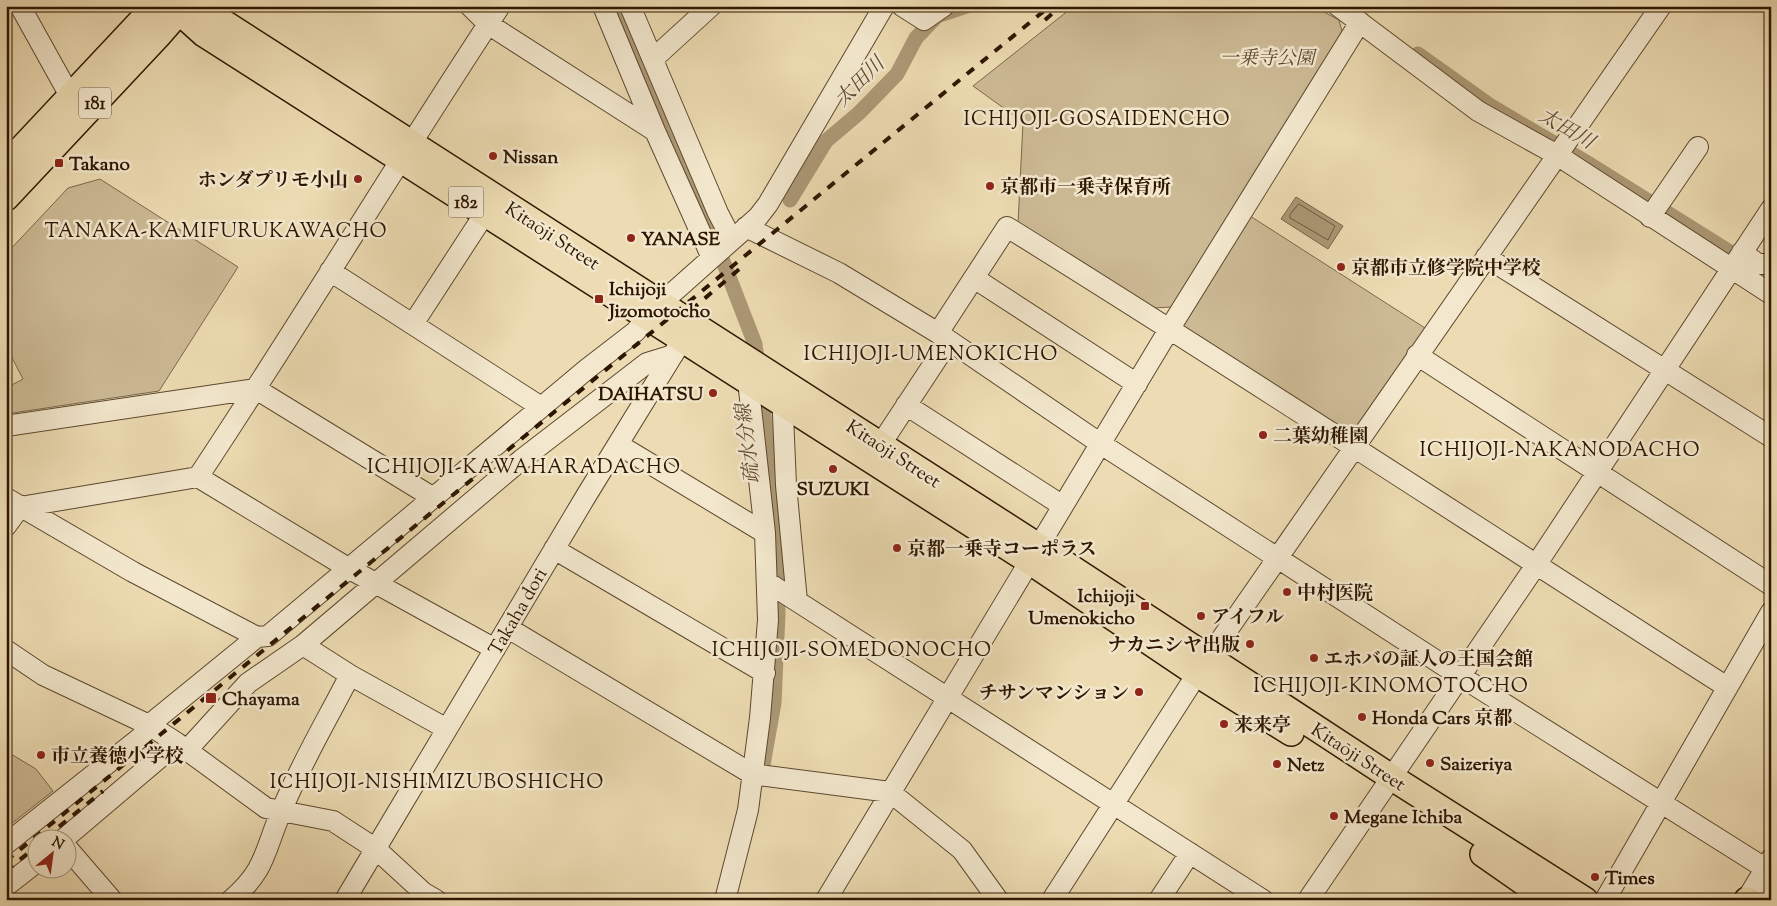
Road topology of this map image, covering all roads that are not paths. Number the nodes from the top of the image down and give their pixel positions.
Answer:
1 (20, 6) edge
2 (203, 6) edge
3 (470, 6) edge
4 (500, 6) edge
5 (603, 6) edge
6 (630, 6) edge
7 (711, 6) edge
8 (884, 6) edge
9 (902, 6) edge
10 (944, 6) edge
11 (1661, 6) edge
12 (1338, 7) edge
13 (172, 8) edge
14 (1360, 22) junction
15 (488, 24) junction
16 (653, 59) junction
17 (70, 96) junction
18 (655, 130) junction
19 (1698, 147) dead end
20 (1561, 149) junction
21 (405, 150) junction
22 (6, 165) edge
23 (6, 198) edge
24 (490, 205) junction
25 (1771, 209) edge
26 (1655, 210) junction
27 (727, 245) junction
28 (1486, 257) junction
29 (1737, 259) junction
30 (1771, 264) edge
31 (330, 271) junction
32 (974, 278) junction
33 (1771, 294) edge
34 (654, 310) junction
35 (413, 324) junction
36 (1170, 328) junction
37 (943, 337) junction
38 (683, 341) junction
39 (1417, 355) junction
40 (1665, 370) junction
41 (762, 380) junction
42 (1137, 384) junction
43 (256, 389) junction
44 (906, 405) junction
45 (541, 407) junction
46 (6, 426) edge
47 (1771, 437) edge
48 (1101, 444) junction
49 (619, 445) junction
50 (1353, 448) junction
51 (875, 452) junction
52 (1597, 471) junction
53 (198, 477) junction
54 (432, 497) junction
55 (13, 502) edge
56 (1063, 506) junction
57 (6, 526) edge
58 (765, 533) junction
59 (554, 549) junction
60 (1034, 553) junction
61 (1279, 557) junction
62 (1536, 565) junction
63 (348, 568) junction
64 (375, 582) junction
65 (1771, 585) edge
66 (780, 590) junction
67 (1771, 612) edge
68 (508, 628) junction
69 (257, 637) junction
70 (303, 645) junction
71 (495, 649) junction
72 (6, 650) edge
73 (1203, 667) junction
74 (765, 673) junction
75 (350, 675) junction
76 (1460, 676) junction
77 (1727, 687) junction
78 (947, 698) junction
79 (149, 725) junction
80 (447, 729) junction
81 (182, 747) junction
82 (758, 775) junction
83 (1386, 783) junction
84 (890, 792) junction
85 (1112, 803) junction
86 (1660, 803) junction
87 (281, 812) junction
88 (78, 829) edge
89 (6, 844) edge
90 (376, 849) junction
91 (1190, 853) junction
92 (78, 861) edge
93 (1769, 867) edge
94 (28, 869) edge
95 (6, 886) edge
96 (112, 900) edge
97 (231, 900) edge
98 (345, 900) edge
99 (436, 900) edge
100 (726, 900) edge
101 (826, 900) edge
102 (998, 900) edge
103 (1052, 900) edge
104 (1159, 900) edge
105 (1263, 900) edge
106 (1308, 900) edge
107 (1549, 900) edge
108 (1586, 900) edge
109 (1605, 900) edge
110 (1747, 900) edge

1 - 17 street
2 - 21 main road, Kitaōji Street / 182
3 - 15 street
4 - 15 street
5 - 18 street
6 - 16 street
7 - 16 street
8 - 27 street
9 - 10 street
11 - 20 street
12 - 14 street
13 - 17 main road, 181
13 - 21 main road, Kitaōji Street / 182
13 - 23 main road, 181
14 - 20 street
14 - 36 street
15 - 18 street
15 - 21 street
16 - 27 street
17 - 22 main road, 181
18 - 27 street
19 - 26 street
20 - 26 street
20 - 28 street
21 - 24 main road, Kitaōji Street / 182
21 - 31 street
24 - 34 main road, Kitaōji Street / 182
24 - 35 street
25 - 29 street
26 - 29 street
27 - 34 street
27 - 37 street
28 - 39 street
28 - 40 street
29 - 30 street
29 - 33 street
29 - 40 street
31 - 35 street
31 - 43 street
32 - 36 street
32 - 37 street
32 - 42 street
34 - 38 main road, Kitaōji Street / 182
34 - 45 street
35 - 45 street
36 - 42 street
36 - 50 street
37 - 44 street
37 - 48 street
38 - 41 main road, Kitaōji Street / 182
38 - 49 street, Takaha dori
38 - 64 street
39 - 50 street
39 - 52 street
40 - 47 street
40 - 52 street
41 - 51 main road, Kitaōji Street / 182
41 - 58 street
41 - 66 street
42 - 48 street
43 - 46 street
43 - 53 street
43 - 54 street
44 - 51 street
44 - 56 street
45 - 54 street
48 - 56 street
48 - 61 street
49 - 58 street
49 - 59 street, Takaha dori
50 - 61 street
50 - 62 street
51 - 60 main road, Kitaōji Street / 182
52 - 62 street
52 - 65 street
53 - 55 street
53 - 63 street
54 - 63 street
55 - 57 street
55 - 69 street
56 - 60 street
58 - 66 street
59 - 68 street, Takaha dori
59 - 74 street
60 - 73 main road, Kitaōji Street / 182
60 - 78 street
61 - 73 street
61 - 76 street
62 - 76 street
62 - 77 street
63 - 64 street
63 - 69 street
64 - 70 street
64 - 71 street
66 - 74 street
66 - 78 street
67 - 77 street
68 - 71 street, Takaha dori
68 - 82 street
69 - 79 street
70 - 75 street
70 - 81 street
71 - 80 street, Takaha dori
72 - 79 street
73 - 83 main road, Kitaōji Street / 182
73 - 85 street
74 - 82 street
75 - 80 street
75 - 87 street
76 - 83 street
76 - 86 street
77 - 86 street
78 - 84 street
78 - 85 street
79 - 81 street
79 - 89 street
80 - 90 street, Takaha dori
81 - 87 street
81 - 88 street
82 - 84 street
82 - 100 street
83 - 106 street
83 - 107 main road, Kitaōji Street / 182
83 - 108 main road, Kitaōji Street / 182
84 - 101 street
84 - 102 street
85 - 91 street
85 - 103 street
86 - 93 street
86 - 109 street
87 - 90 street
87 - 97 street
90 - 98 street, Takaha dori
90 - 99 street
91 - 104 street
91 - 105 street
92 - 96 street
93 - 110 street
94 - 95 street

